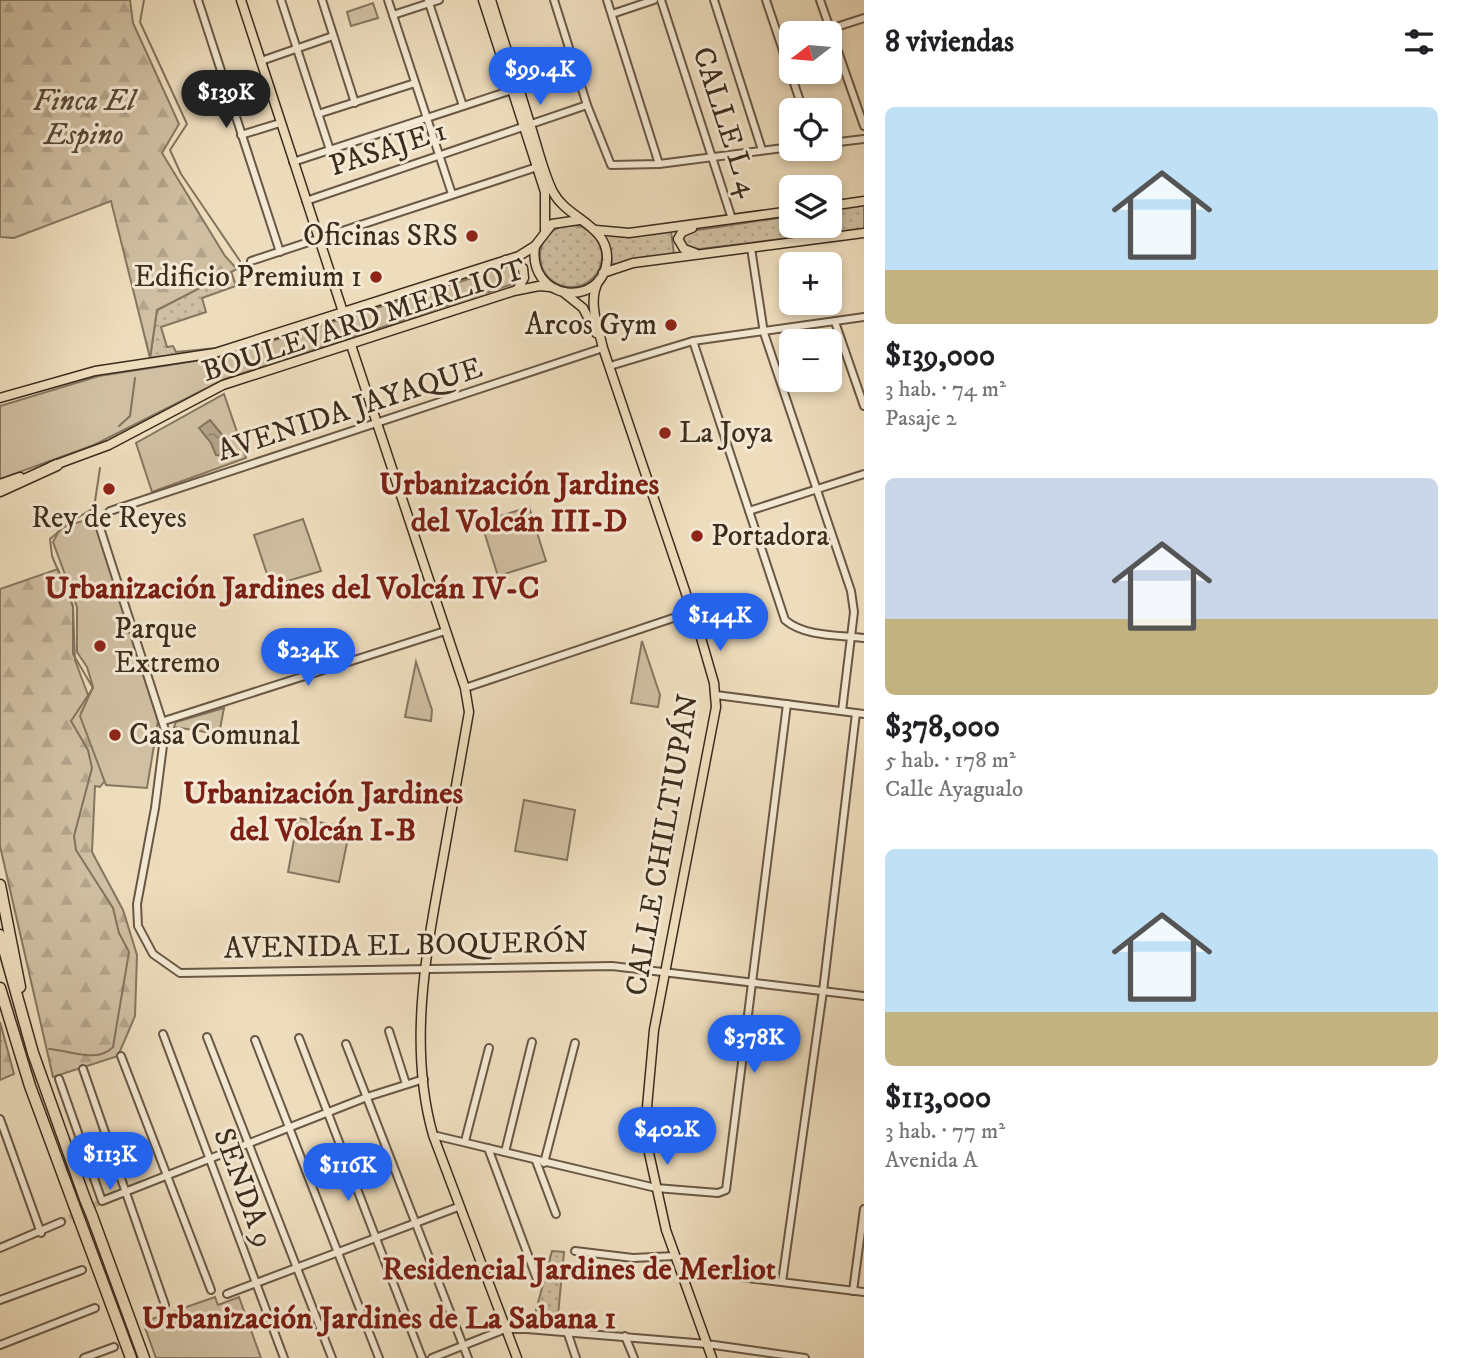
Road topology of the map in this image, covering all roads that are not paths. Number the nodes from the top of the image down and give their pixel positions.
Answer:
1 (198, 0) edge
2 (241, 0) edge
3 (281, 0) edge
4 (322, 0) edge
5 (388, 0) edge
6 (439, 0) edge
7 (483, 0) edge
8 (491, 0) edge
9 (554, 0) edge
10 (607, 0) edge
11 (654, 0) edge
12 (661, 0) edge
13 (714, 0) edge
14 (766, 0) edge
15 (820, 0) edge
16 (428, 2) edge
17 (612, 14) junction
18 (393, 15) junction
19 (864, 18) edge
20 (827, 21) edge
21 (842, 25) edge
22 (333, 36) junction
23 (297, 48) junction
24 (261, 61) junction
25 (842, 63) edge
26 (415, 83) junction
27 (512, 90) junction
28 (799, 98) edge
29 (355, 103) junction
30 (587, 105) junction
31 (463, 106) junction
32 (318, 114) junction
33 (427, 118) junction
34 (281, 123) junction
35 (864, 126) edge
36 (528, 127) junction
37 (242, 135) junction
38 (864, 139) edge
39 (842, 142) edge
40 (779, 148) edge
41 (330, 150) junction
42 (762, 150) junction
43 (440, 156) junction
44 (711, 156) junction
45 (293, 162) junction
46 (659, 164) junction
47 (537, 167) junction
48 (452, 194) junction
49 (306, 201) junction
50 (864, 201) edge
51 (842, 204) edge
52 (779, 213) edge
53 (732, 219) junction
54 (579, 220) junction
55 (701, 224) junction
56 (545, 230) junction
57 (596, 230) junction
58 (864, 233) edge
59 (319, 239) junction
60 (535, 246) junction
61 (751, 248) junction
62 (280, 252) junction
63 (699, 254) junction
64 (506, 260) junction
65 (251, 261) dead end
66 (601, 276) junction
67 (550, 287) junction
68 (517, 290) junction
69 (563, 292) junction
70 (343, 312) junction
71 (864, 317) edge
72 (835, 322) junction
73 (764, 332) junction
74 (694, 341) junction
75 (351, 345) junction
76 (603, 348) junction
77 (610, 366) junction
78 (0, 398) edge
79 (864, 405) edge
80 (377, 425) junction
81 (57, 465) junction
82 (864, 474) edge
83 (0, 484) edge
84 (816, 489) junction
85 (0, 491) edge
86 (749, 511) junction
87 (691, 612) junction
88 (445, 631) junction
89 (852, 637) junction
90 (864, 638) edge
91 (465, 688) junction
92 (716, 695) junction
93 (787, 704) junction
94 (842, 711) junction
95 (860, 713) edge
96 (164, 721) junction
97 (0, 885) edge
98 (0, 935) edge
99 (424, 968) junction
100 (665, 971) junction
101 (751, 982) junction
102 (0, 989) edge
103 (823, 991) junction
104 (864, 996) edge
105 (389, 1031) dead end
106 (163, 1034) dead end
107 (207, 1037) dead end
108 (299, 1038) dead end
109 (29, 1039) junction
110 (255, 1040) dead end
111 (532, 1042) dead end
112 (575, 1043) dead end
113 (346, 1044) dead end
114 (489, 1048) dead end
115 (121, 1056) dead end
116 (83, 1069) dead end
117 (58, 1079) dead end
118 (424, 1079) junction
119 (405, 1084) junction
120 (367, 1097) junction
121 (326, 1113) junction
122 (0, 1119) edge
123 (290, 1129) junction
124 (433, 1135) junction
125 (465, 1141) junction
126 (250, 1144) junction
127 (488, 1148) junction
128 (505, 1152) junction
129 (208, 1160) junction
130 (536, 1161) junction
131 (544, 1163) junction
132 (168, 1175) junction
133 (656, 1188) junction
134 (124, 1193) junction
135 (458, 1207) junction
136 (864, 1209) edge
137 (556, 1214) dead end
138 (61, 1222) tunnel mouth
139 (415, 1222) junction
140 (41, 1233) junction
141 (377, 1238) junction
142 (1, 1245) edge
143 (575, 1251) dead end
144 (338, 1252) junction
145 (675, 1256) junction
146 (296, 1268) junction
147 (82, 1270) dead end
148 (680, 1270) junction
149 (538, 1282) dead end
150 (782, 1282) junction
151 (255, 1283) junction
152 (211, 1290) dead end
153 (853, 1291) junction
154 (864, 1292) edge
155 (227, 1294) dead end
156 (0, 1300) edge
157 (165, 1305) dead end
158 (95, 1308) dead end
159 (505, 1329) junction
160 (566, 1331) junction
161 (625, 1336) junction
162 (707, 1344) junction
163 (0, 1345) edge
164 (463, 1346) junction
165 (114, 1347) dead end
166 (84, 1358) edge
167 (131, 1358) edge
168 (144, 1358) edge
169 (284, 1358) edge
170 (331, 1358) edge
171 (379, 1358) edge
172 (422, 1358) edge
173 (432, 1358) edge
174 (468, 1358) edge
175 (517, 1358) edge
176 (576, 1358) edge
177 (634, 1358) edge
178 (712, 1358) edge
179 (805, 1358) edge

1 - 37 street
2 - 24 main road
3 - 23 street
4 - 22 street
5 - 18 street
6 - 16 street
7 - 27 main road
8 - 36 main road
9 - 30 street
10 - 17 street
11 - 17 street
12 - 44 street, CALLE L 4
13 - 42 street
14 - 28 street
15 - 20 street
16 - 18 street
16 - 31 street
17 - 46 street
18 - 26 street
19 - 21 street
22 - 23 street
22 - 29 street
23 - 24 street
23 - 32 street
24 - 34 main road
25 - 35 street
26 - 29 street
26 - 33 street
27 - 31 street
27 - 36 main road
29 - 32 street
30 - 36 street, PASAJE 1
30 - 46 street
31 - 33 street
32 - 41 street
33 - 41 street
33 - 43 street
34 - 37 street
34 - 45 main road
36 - 43 street, PASAJE 1
36 - 47 main road
36 - 54 main road
37 - 62 street
38 - 39 street
40 - 42 street
41 - 45 street
42 - 44 street
43 - 48 street
43 - 49 street, PASAJE 1
44 - 46 street
44 - 53 street, CALLE L 4
45 - 49 main road
47 - 48 street
47 - 56 main road
48 - 59 street
49 - 59 main road
50 - 51 main road
52 - 53 main road
53 - 55 main road
54 - 56 main road
54 - 57 main road
55 - 57 main road
55 - 63 main road
56 - 60 main road
57 - 66 main road
58 - 61 main road
59 - 62 street
59 - 70 main road
60 - 64 main road, BOULEVARD MERLIOT
60 - 67 main road
61 - 63 main road
61 - 73 street
62 - 65 street
63 - 66 main road
64 - 68 main road
64 - 70 main road, BOULEVARD MERLIOT
66 - 69 main road
66 - 76 main road, CALLE CHILTIUPÁN
67 - 68 main road, BOULEVARD MERLIOT
67 - 69 main road
68 - 75 main road, BOULEVARD MERLIOT
69 - 76 main road, CALLE CHILTIUPÁN
70 - 78 main road, BOULEVARD MERLIOT
71 - 72 street
72 - 73 street
72 - 79 street
73 - 74 street
73 - 84 street
74 - 77 street
74 - 86 street
75 - 80 main road
75 - 81 main road, BOULEVARD MERLIOT
76 - 77 main road, CALLE CHILTIUPÁN
76 - 80 street, AVENIDA JAYAQUE
77 - 87 main road, CALLE CHILTIUPÁN
80 - 88 main road
80 - 96 street, AVENIDA JAYAQUE
81 - 83 main road, BOULEVARD MERLIOT
81 - 85 highway
82 - 84 street
84 - 86 street
84 - 89 street
86 - 89 street
87 - 91 street
87 - 92 main road, CALLE CHILTIUPÁN
88 - 91 main road
88 - 96 street
89 - 90 street
89 - 94 street
91 - 99 main road
92 - 93 street
92 - 100 main road, CALLE CHILTIUPÁN
93 - 94 street
93 - 101 street
94 - 95 street
95 - 103 street
96 - 99 street, AVENIDA EL BOQUERÓN
97 - 109 highway
98 - 109 highway
99 - 100 street, AVENIDA EL BOQUERÓN
99 - 118 main road
100 - 101 street, AVENIDA EL BOQUERÓN
100 - 133 main road, CALLE CHILTIUPÁN
101 - 103 street, AVENIDA EL BOQUERÓN
101 - 133 street
102 - 167 highway, bridge
103 - 104 street, AVENIDA EL BOQUERÓN
103 - 150 street
105 - 119 street
106 - 129 street, SENDA 9
107 - 126 street
108 - 121 street
109 - 168 highway, bridge
110 - 123 street
111 - 128 street
112 - 131 street
113 - 120 street
114 - 125 street
115 - 132 street
116 - 134 street
117 - 134 street
118 - 119 street
118 - 124 main road
119 - 120 street
120 - 121 street
120 - 139 street
121 - 123 street
121 - 141 street
122 - 140 street
123 - 126 street
123 - 144 street
124 - 125 street
124 - 135 main road
125 - 127 street
126 - 129 street
126 - 146 street
127 - 128 street
127 - 149 street
128 - 130 street
129 - 132 street
129 - 151 street, SENDA 9
130 - 131 street
130 - 137 street
131 - 133 street
132 - 134 street
132 - 152 street
133 - 145 main road, CALLE CHILTIUPÁN
134 - 157 street
135 - 139 street
135 - 159 main road
136 - 153 street
138 - 140 street
139 - 141 street
139 - 164 street
140 - 142 street
141 - 144 street
141 - 172 street
143 - 145 street
144 - 146 street
144 - 171 street
145 - 148 main road, CALLE CHILTIUPÁN
146 - 151 street
146 - 170 street
147 - 156 street
148 - 150 street
148 - 162 main road, CALLE CHILTIUPÁN
150 - 153 street
151 - 155 street
151 - 169 street, SENDA 9
153 - 154 street
158 - 163 street
159 - 160 street
159 - 164 street
159 - 175 main road
160 - 161 street
160 - 176 street
161 - 162 street
161 - 177 street
162 - 178 main road, CALLE CHILTIUPÁN
162 - 179 street
164 - 173 street
164 - 174 street
165 - 166 street

